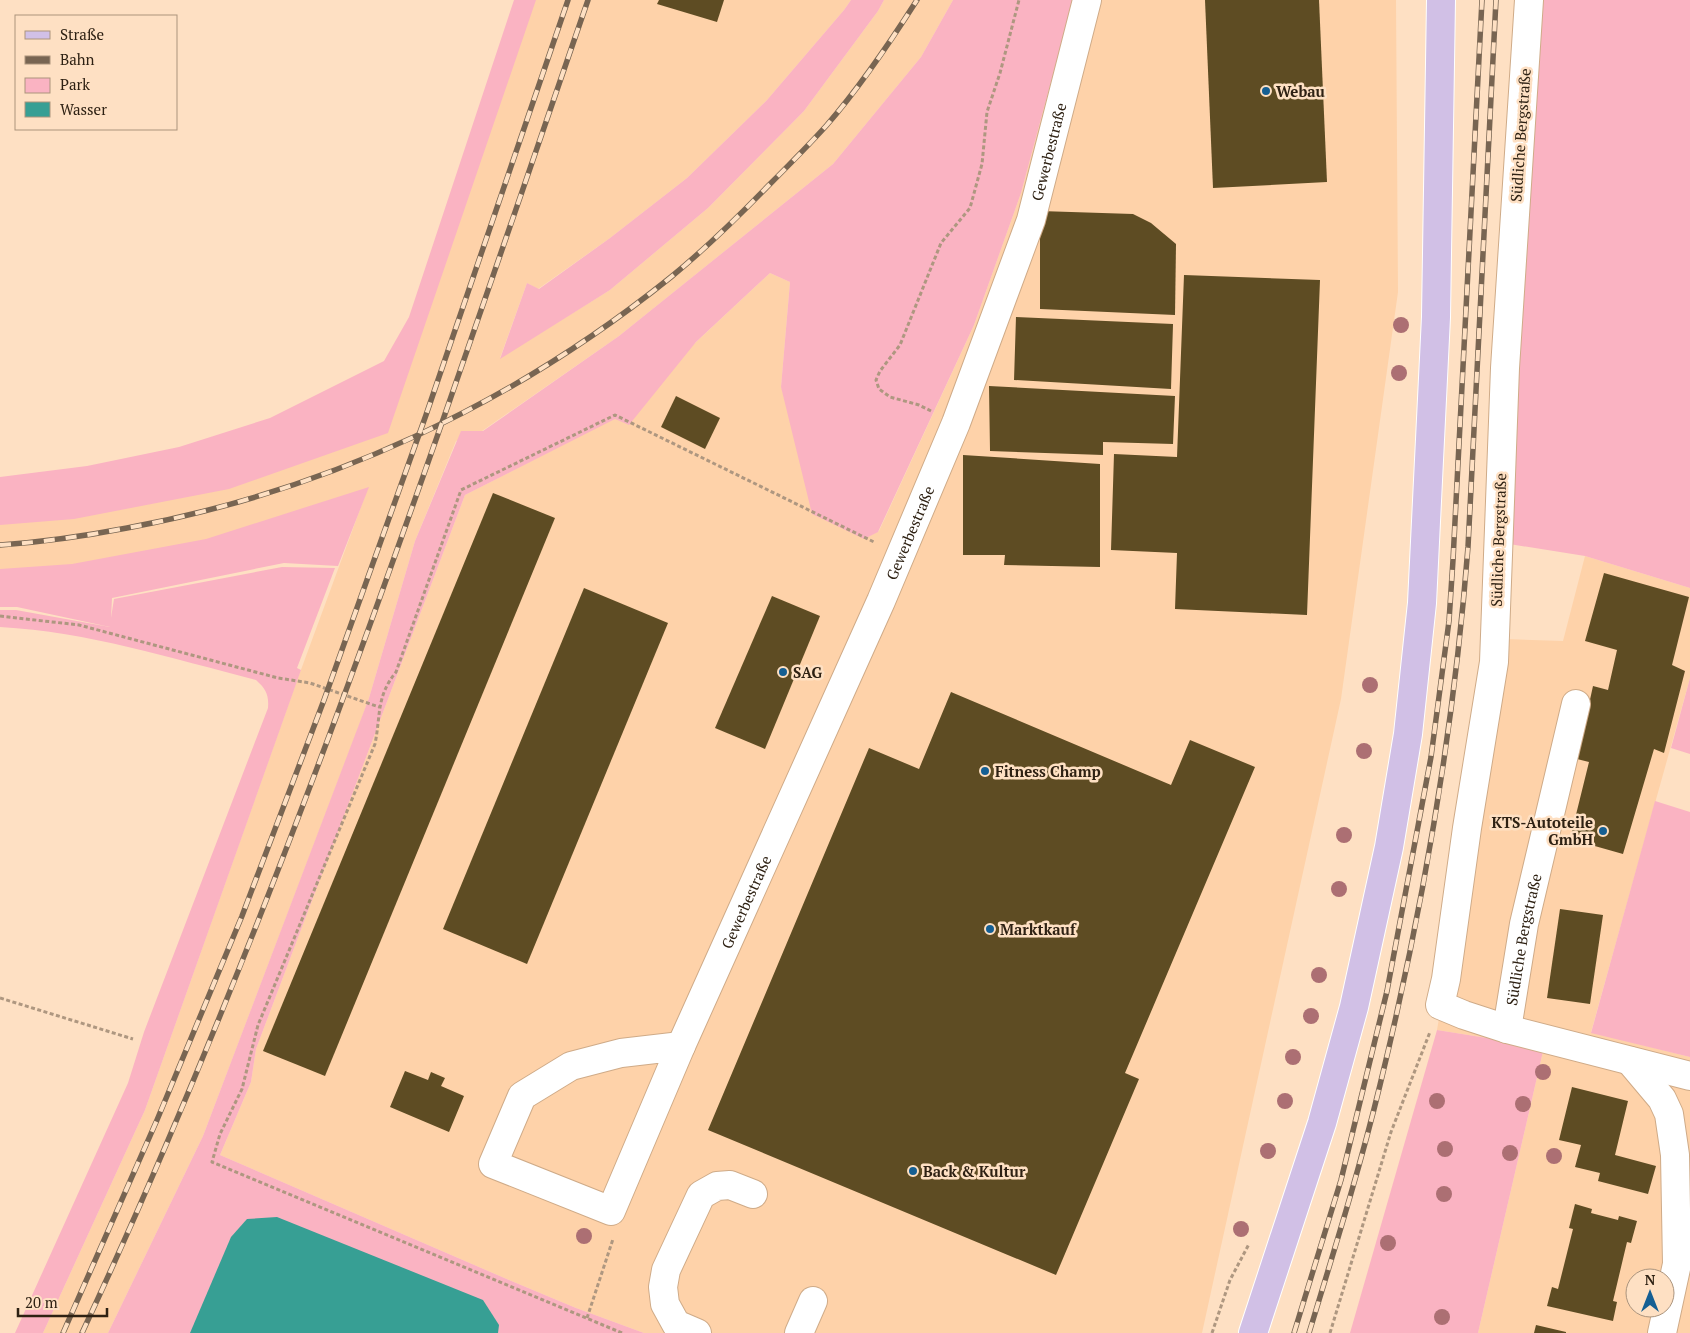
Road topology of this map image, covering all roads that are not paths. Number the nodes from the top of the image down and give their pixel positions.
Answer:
1 (1087, 0) edge
2 (1441, 0) edge
3 (1529, 0) edge
4 (1576, 704) dead end
5 (1506, 1029) junction
6 (681, 1046) junction
7 (1630, 1061) junction
8 (1690, 1076) edge
9 (753, 1194) dead end
10 (813, 1301) dead end
11 (697, 1333) edge
12 (799, 1333) edge
13 (1253, 1333) edge
14 (1662, 1333) edge

1 - 6 street, Gewerbestraße
2 - 13 main road
3 - 5 street, Südliche Bergstraße
4 - 5 street, Südliche Bergstraße
5 - 7 street
6 - 6 street, Gewerbestraße
7 - 8 street
7 - 14 street
9 - 11 street
10 - 12 street

